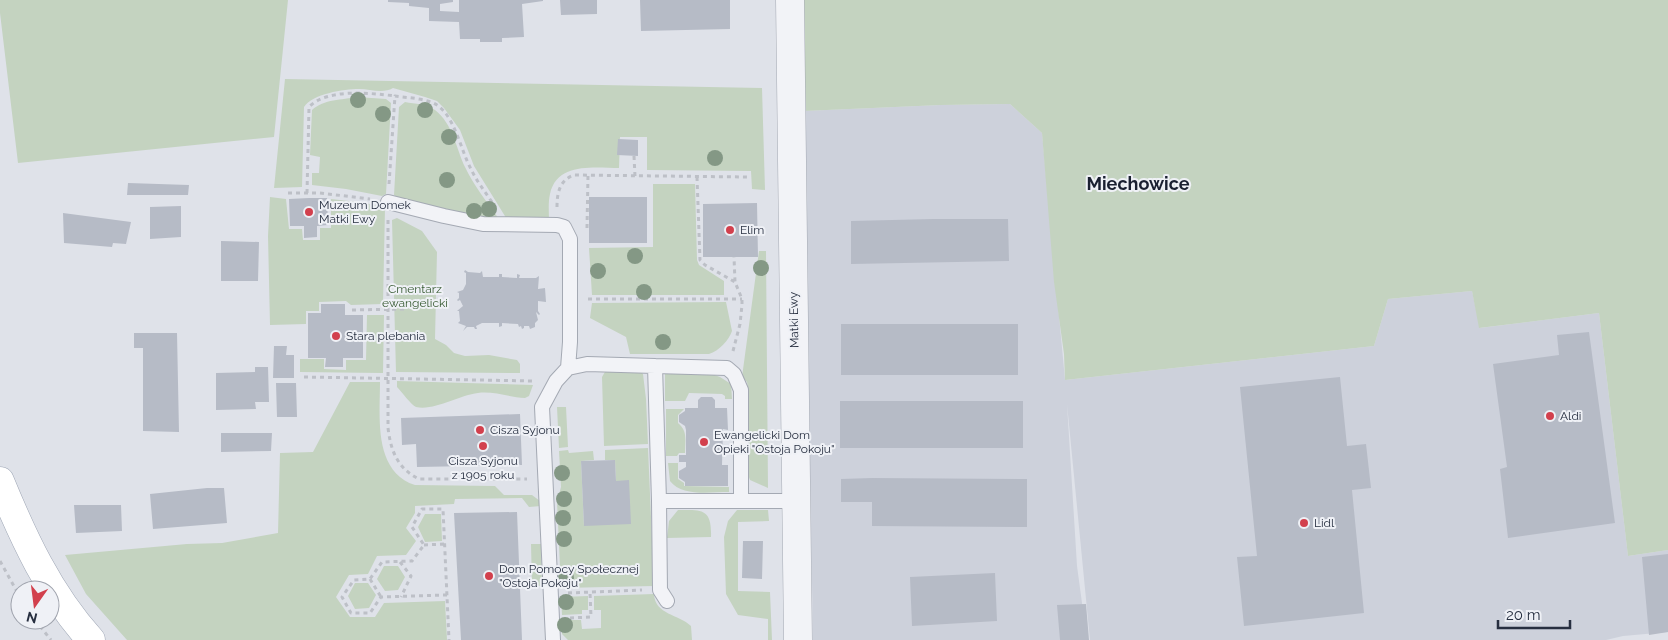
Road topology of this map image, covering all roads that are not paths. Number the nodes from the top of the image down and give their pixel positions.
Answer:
1 (790, 0) edge
2 (388, 202) road end
3 (654, 366) junction
4 (568, 368) junction
5 (0, 481) edge
6 (659, 501) junction
7 (741, 501) junction
8 (796, 501) junction
9 (664, 596) road end
10 (91, 640) edge
11 (553, 640) edge
12 (798, 640) edge

1 - 8 street, Matki Ewy
2 - 4 lane
3 - 4 lane
3 - 6 lane
3 - 7 lane
4 - 11 lane
5 - 10 main road
6 - 7 lane
6 - 9 lane
7 - 8 lane
8 - 12 street, Matki Ewy

